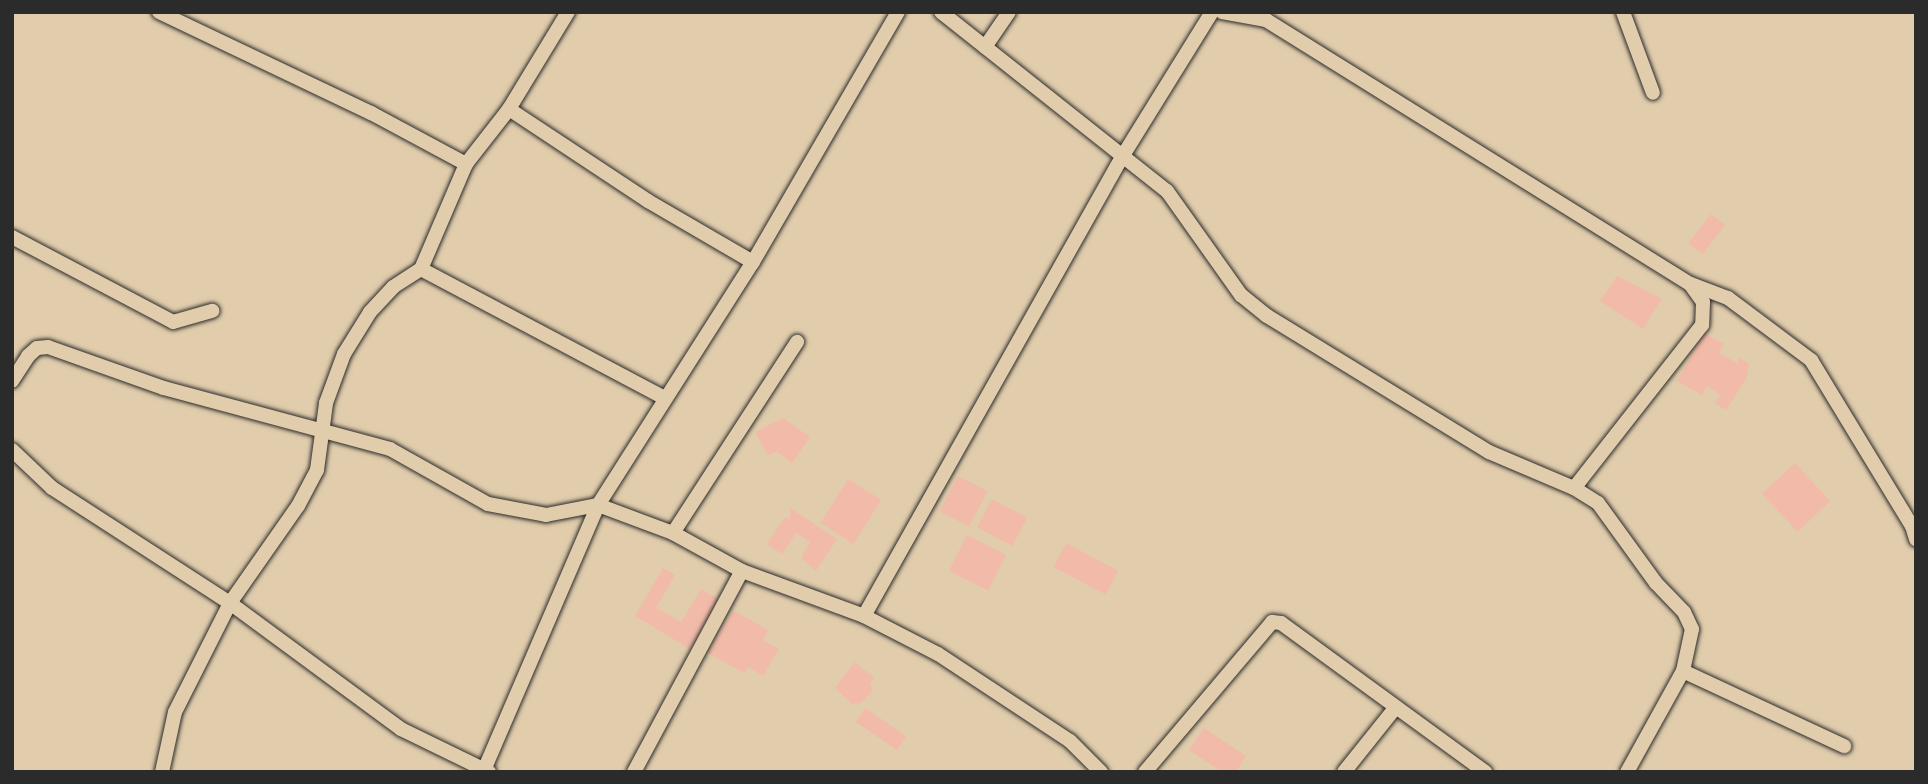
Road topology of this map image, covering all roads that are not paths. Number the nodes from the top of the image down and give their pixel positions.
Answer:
1 (568, 12) edge
2 (898, 12) edge
3 (941, 12) edge
4 (1009, 12) edge
5 (1212, 12) edge
6 (1222, 12) edge
7 (1623, 12) edge
8 (167, 14) edge
9 (1264, 16) edge
10 (985, 47) junction
11 (1653, 93) dead end
12 (509, 109) junction
13 (1122, 156) junction
14 (466, 164) junction
15 (12, 237) edge
16 (753, 262) junction
17 (421, 269) junction
18 (1690, 284) junction
19 (212, 311) dead end
20 (797, 342) dead end
21 (12, 382) edge
22 (663, 397) junction
23 (325, 433) junction
24 (12, 450) edge
25 (1574, 488) junction
26 (598, 505) junction
27 (673, 533) junction
28 (1916, 539) edge
29 (742, 571) junction
30 (230, 603) junction
31 (864, 616) junction
32 (1683, 671) junction
33 (1396, 706) junction
34 (1843, 746) dead end
35 (487, 771) edge
36 (162, 772) edge
37 (635, 772) edge
38 (1101, 772) edge
39 (1144, 772) edge
40 (1344, 772) edge
41 (1485, 772) edge
42 (1627, 772) edge

1 - 12 street
2 - 16 street
3 - 10 street
4 - 10 street
5 - 13 street
6 - 9 street
7 - 11 street
8 - 14 street
9 - 18 street
10 - 13 street
12 - 14 street
12 - 16 street
13 - 25 street
13 - 31 street
14 - 17 street
15 - 19 street
16 - 22 street
17 - 22 street
17 - 23 street
18 - 25 street
18 - 28 street
20 - 27 street
21 - 23 street
22 - 26 street
23 - 26 street
23 - 30 street
24 - 30 street
25 - 32 street
26 - 27 street
26 - 35 street
27 - 29 street
29 - 31 street
29 - 37 street
30 - 35 street
30 - 36 street
31 - 38 street
32 - 34 street
32 - 42 street
33 - 39 street
33 - 40 street
33 - 41 street

